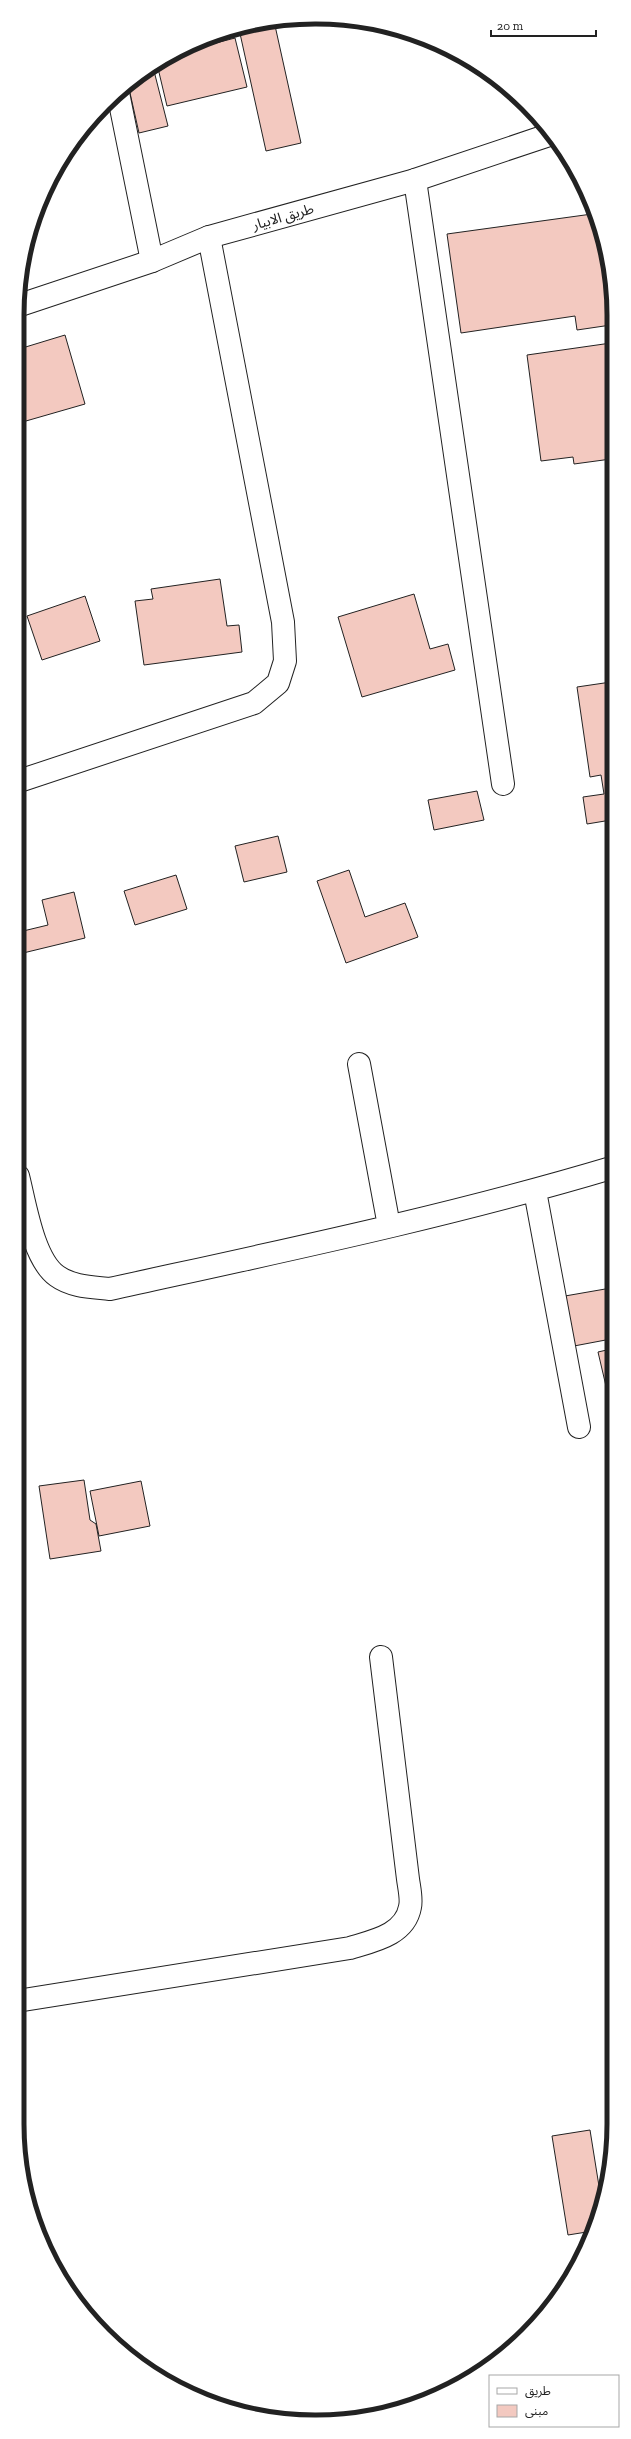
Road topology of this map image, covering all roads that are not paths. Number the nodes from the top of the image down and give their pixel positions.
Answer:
1 (119, 99) edge
2 (545, 136) edge
3 (415, 180) junction
4 (209, 237) junction
5 (152, 261) junction
6 (25, 303) edge
7 (24, 779) edge
8 (503, 784) dead end
9 (359, 1064) dead end
10 (607, 1169) edge
11 (535, 1191) junction
12 (24, 1199) edge
13 (389, 1226) junction
14 (579, 1427) dead end
15 (381, 1657) dead end
16 (24, 2000) edge

1 - 5 street
2 - 3 street, طريق الابيار
3 - 4 street, طريق الابيار
3 - 8 street
4 - 5 street, طريق الابيار
4 - 7 street
5 - 6 street, طريق الابيار
9 - 13 street
10 - 11 street
11 - 13 street
11 - 14 street
12 - 13 street
15 - 16 street

